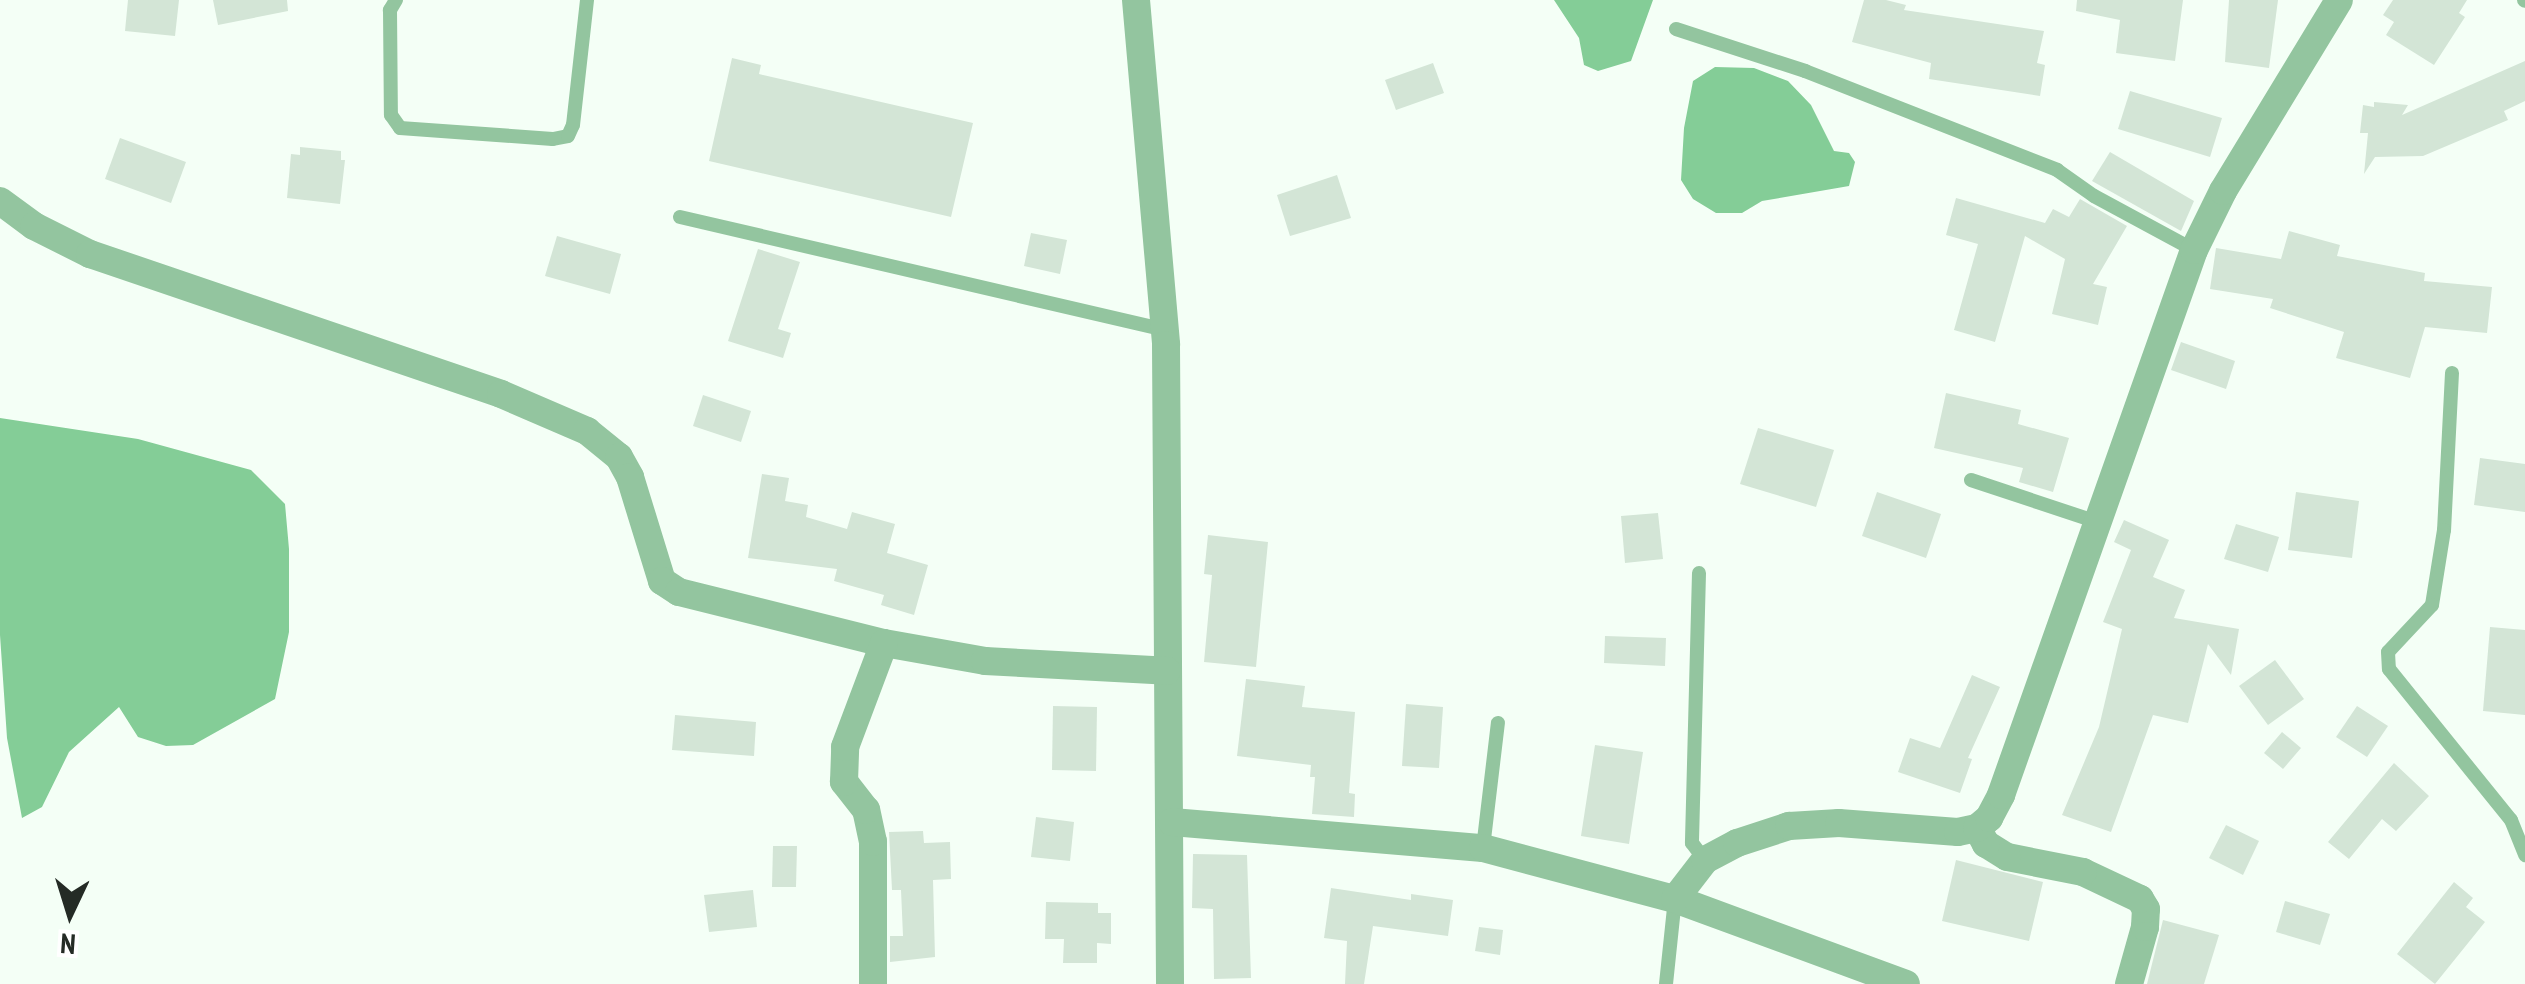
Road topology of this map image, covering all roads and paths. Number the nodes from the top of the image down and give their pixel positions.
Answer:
1 (396, 0) edge
2 (587, 0) edge
3 (1136, 0) edge
4 (2339, 0) edge
5 (1676, 29) dead end
6 (0, 202) edge
7 (680, 217) dead end
8 (2194, 250) junction
9 (1164, 330) junction
10 (2452, 374) dead end
11 (1971, 480) dead end
12 (2101, 524) junction
13 (1699, 573) dead end
14 (884, 643) junction
15 (1167, 671) junction
16 (1498, 723) dead end
17 (1172, 822) junction
18 (1977, 828) junction
19 (1482, 848) junction
20 (2525, 855) edge
21 (1705, 860) junction
22 (1674, 899) junction
23 (873, 984) edge
24 (1170, 984) edge
25 (1666, 984) edge
26 (1906, 984) edge
27 (2129, 984) edge

1 - 2 lane
3 - 9 street
4 - 8 street
5 - 8 lane
6 - 14 street
7 - 9 lane
8 - 12 street
9 - 15 street
10 - 20 lane
11 - 12 lane
12 - 18 street
13 - 21 lane
14 - 15 street
14 - 23 street
15 - 17 street
16 - 19 lane
17 - 19 street
17 - 24 street
18 - 21 street
18 - 27 street
19 - 22 street
21 - 22 street
22 - 25 lane
22 - 26 street

